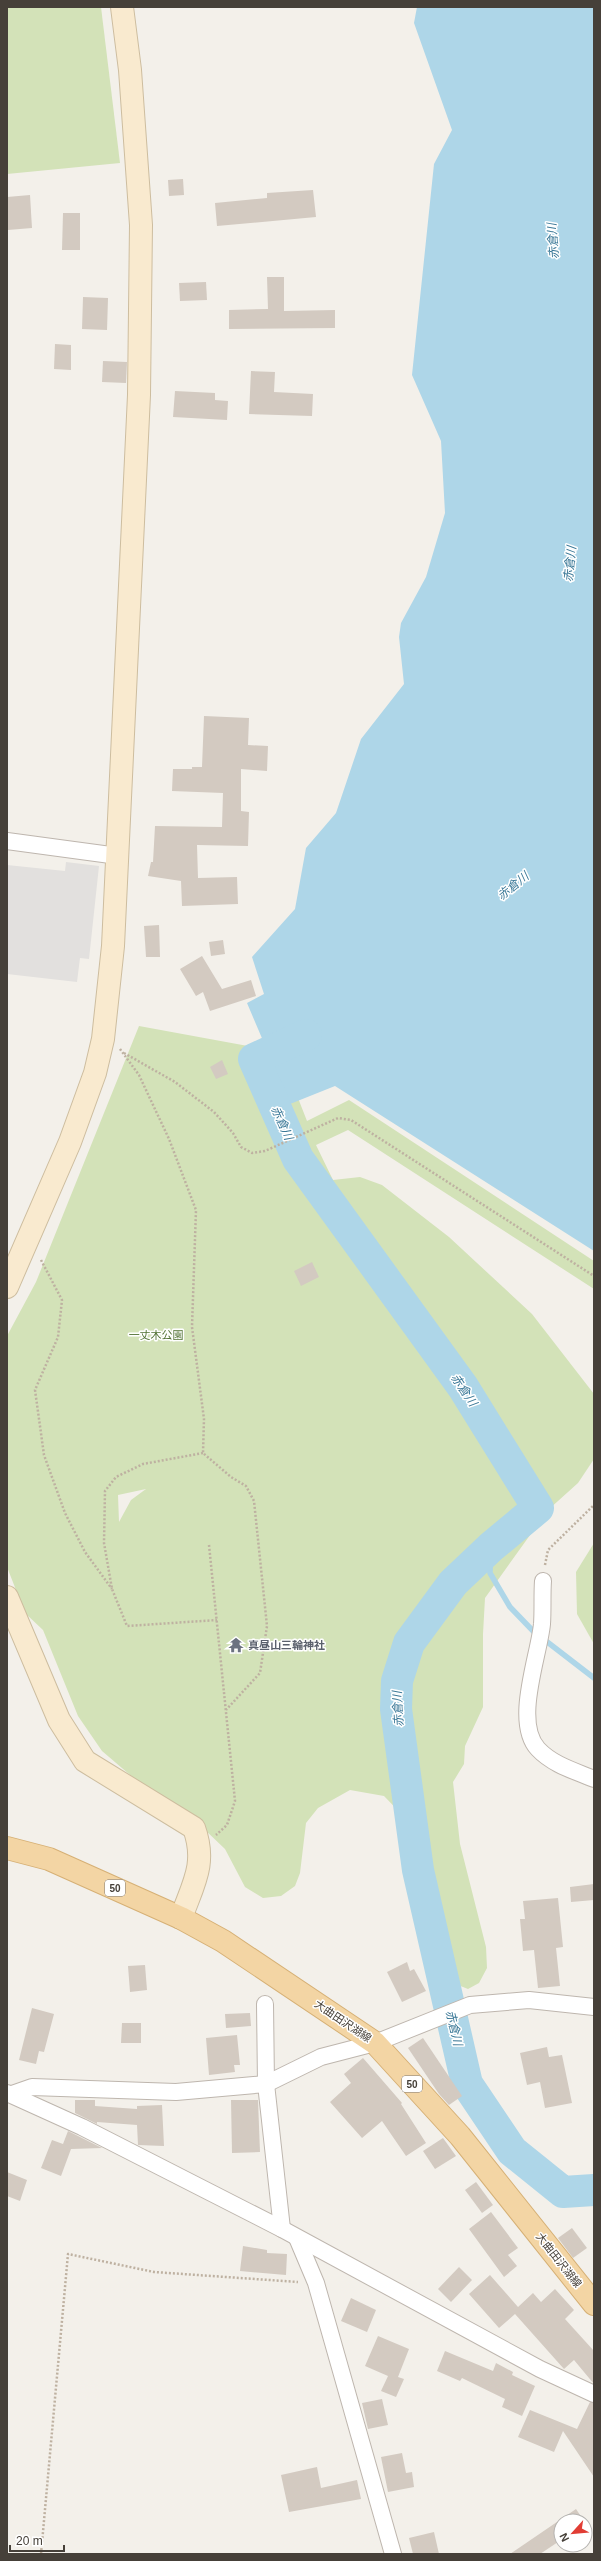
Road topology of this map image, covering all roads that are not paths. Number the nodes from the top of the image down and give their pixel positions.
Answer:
1 (122, 7) edge
2 (7, 841) edge
3 (118, 856) junction
4 (7, 1287) edge
5 (543, 1581) road end
6 (7, 1597) edge
7 (594, 1779) edge
8 (7, 1848) edge
9 (181, 1918) junction
10 (265, 2004) dead end
11 (594, 2007) edge
12 (375, 2043) junction
13 (266, 2084) junction
14 (10, 2093) edge
15 (282, 2229) junction
16 (297, 2238) junction
17 (594, 2304) edge
18 (594, 2394) edge
19 (393, 2554) edge

1 - 3 street
2 - 3 street
3 - 4 street
5 - 7 street
6 - 9 street
8 - 9 main road, 大曲田沢湖線 / 50
9 - 12 main road, 大曲田沢湖線 / 50
10 - 13 street
11 - 12 street
12 - 13 street
12 - 17 main road, 大曲田沢湖線 / 50
13 - 14 street
13 - 15 street
14 - 15 street
15 - 16 street
16 - 18 street
16 - 19 street

